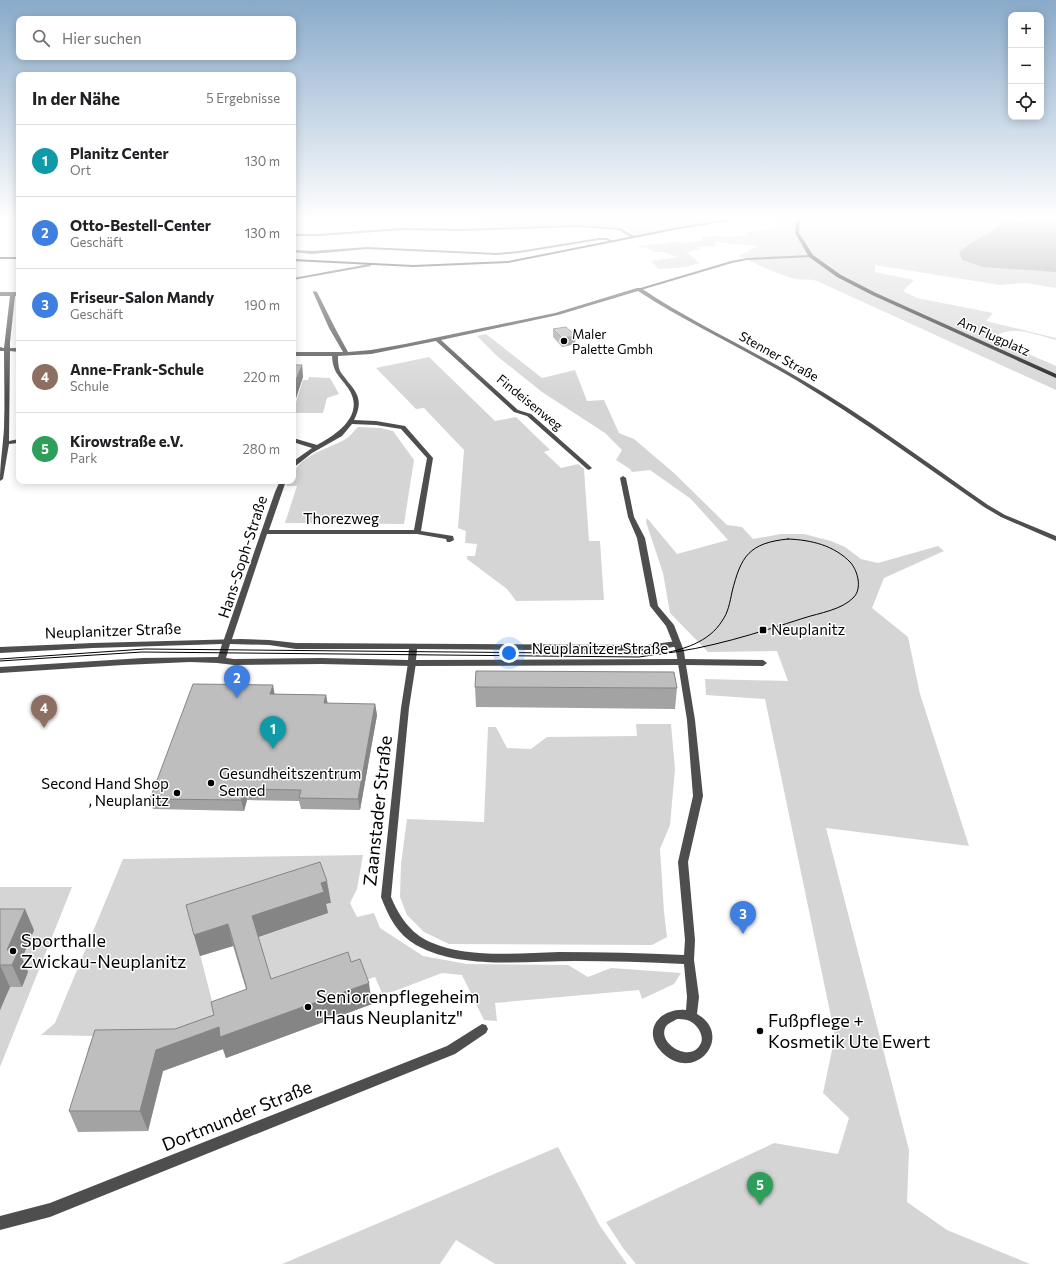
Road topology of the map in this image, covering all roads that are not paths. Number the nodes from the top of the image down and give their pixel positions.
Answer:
1 (674, 279) edge
2 (845, 279) edge
3 (639, 289) junction
4 (315, 292) dead end
5 (0, 294) edge
6 (16, 294) edge
7 (438, 340) junction
8 (0, 349) edge
9 (8, 350) junction
10 (16, 350) edge
11 (346, 353) junction
12 (296, 354) edge
13 (335, 354) junction
14 (1056, 376) edge
15 (352, 422) junction
16 (16, 441) edge
17 (296, 441) edge
18 (6, 443) junction
19 (317, 447) junction
20 (296, 463) edge
21 (589, 468) dead end
22 (624, 478) dead end
23 (0, 479) edge
24 (282, 484) edge
25 (265, 532) junction
26 (417, 532) junction
27 (1056, 539) edge
28 (450, 540) dead end
29 (227, 642) junction
30 (677, 644) junction
31 (414, 647) junction
32 (0, 650) edge
33 (221, 660) junction
34 (681, 662) junction
35 (412, 663) junction
36 (763, 663) dead end
37 (0, 670) edge
38 (689, 960) junction
39 (691, 1016) junction
40 (482, 1029) dead end
41 (0, 1223) edge

1 - 3 street
2 - 14 main road, Am Flugplatz
3 - 7 street
3 - 27 street, Stenner Straße
4 - 11 street
5 - 6 street
6 - 9 street
7 - 11 street
7 - 21 street, Findeisenweg
8 - 9 street
9 - 10 street
9 - 18 street
11 - 13 street
12 - 13 street
13 - 15 street
15 - 19 street
15 - 26 street
16 - 18 street
17 - 19 street
18 - 23 street
19 - 20 street
22 - 30 street
24 - 25 street, Hans-Soph-Straße
25 - 26 street, Thorezweg
25 - 29 street, Hans-Soph-Straße
26 - 28 street, Thorezweg
29 - 31 street, Neuplanitzer Straße
29 - 32 street, Neuplanitzer Straße
29 - 33 street
30 - 31 street, Neuplanitzer Straße
30 - 34 street
31 - 35 street
33 - 35 street, Neuplanitzer Straße
33 - 37 street, Neuplanitzer Straße
34 - 35 street, Neuplanitzer Straße
34 - 36 street, Neuplanitzer Straße
34 - 38 street
35 - 38 street, Zaanstader Straße
38 - 39 street
39 - 39 street
40 - 41 street, Dortmunder Straße

